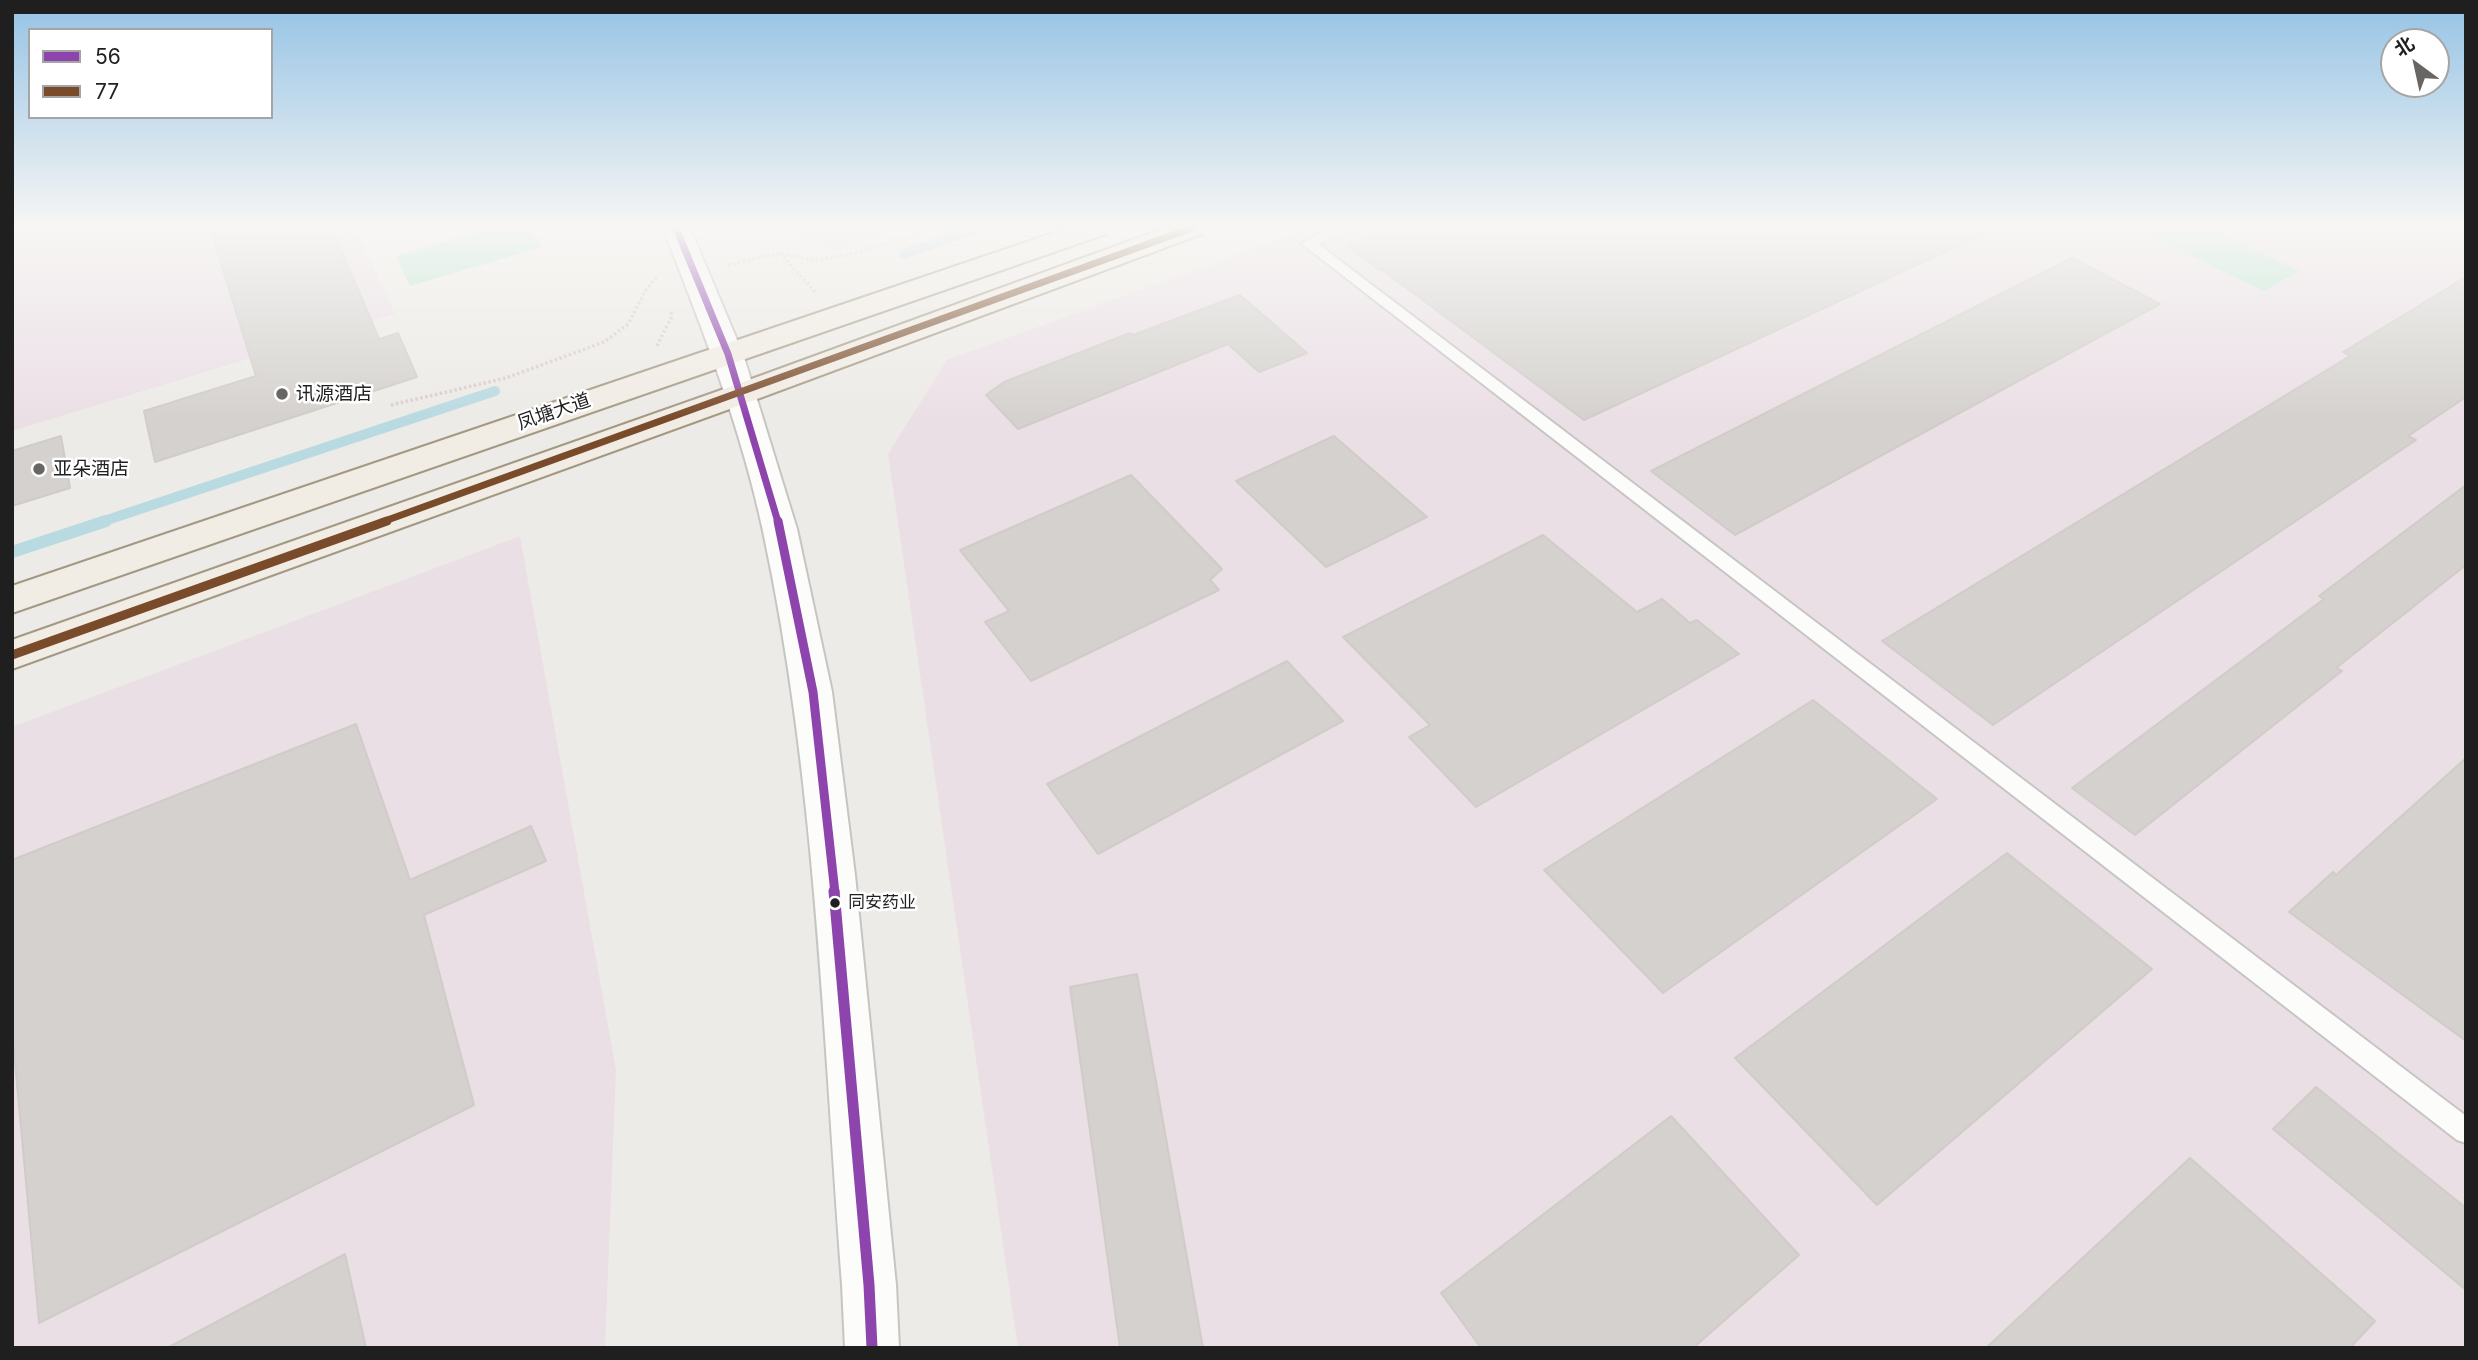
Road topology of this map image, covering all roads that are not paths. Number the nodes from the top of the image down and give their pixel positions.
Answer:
1 (702, 291) edge
2 (912, 291) edge
3 (1021, 291) edge
4 (1371, 291) edge
5 (728, 354) junction
6 (738, 395) junction
7 (12, 600) edge
8 (12, 655) edge
9 (2466, 1131) edge
10 (872, 1348) edge

1 - 5 street
2 - 5 main road, 凤塘大道
3 - 6 main road
4 - 9 lane
5 - 6 street
5 - 7 main road, 凤塘大道
6 - 8 main road
6 - 10 street

